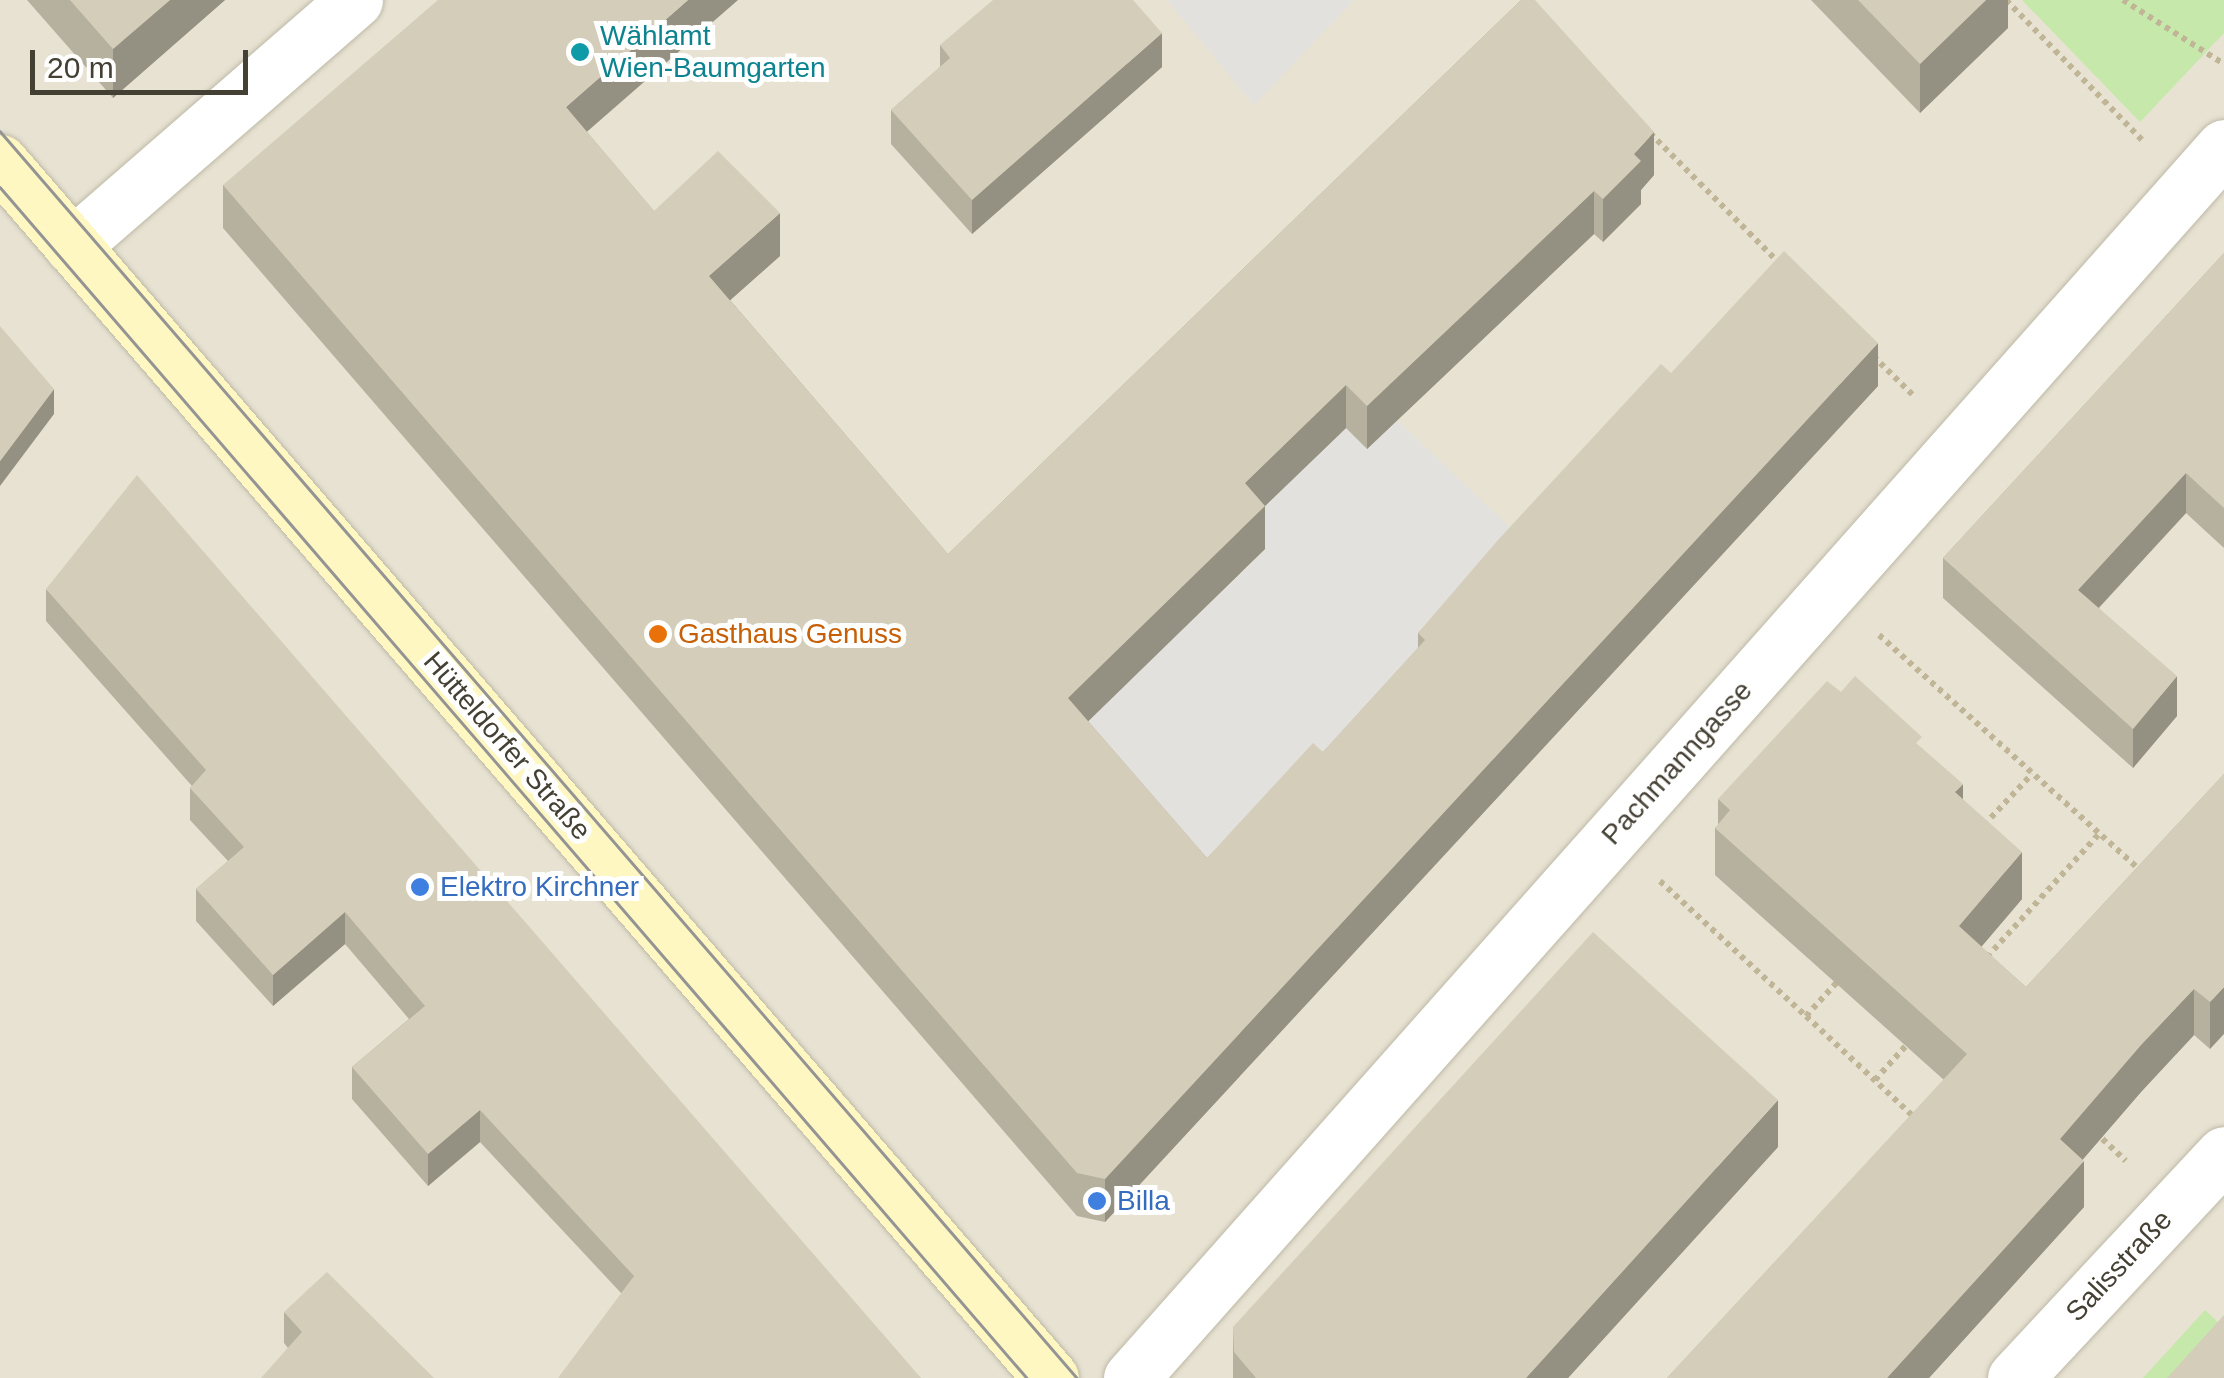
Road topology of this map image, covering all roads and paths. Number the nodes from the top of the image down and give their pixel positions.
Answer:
1 (355, 0) edge
2 (2006, 0) edge
3 (2123, 0) edge
4 (2224, 64) edge
5 (1648, 130) edge
6 (2224, 148) edge
7 (0, 162) edge
8 (2188, 188) junction
9 (72, 246) junction
10 (1786, 269) edge
11 (1868, 351) edge
12 (1962, 442) junction
13 (1830, 591) junction
14 (2032, 774) junction
15 (2098, 835) junction
16 (1612, 836) junction
17 (1974, 836) edge
18 (2158, 861) edge
19 (1977, 968) edge
20 (1844, 975) edge
21 (1806, 1016) junction
22 (1926, 1025) edge
23 (1875, 1080) junction
24 (2090, 1128) edge
25 (1907, 1137) edge
26 (2224, 1154) edge
27 (2174, 1206) junction
28 (1051, 1378) edge
29 (1131, 1378) edge
30 (2015, 1378) edge

1 - 9 street
2 - 8 path
3 - 4 path
5 - 10 path
6 - 8 street, Pachmanngasse
7 - 9 main road, Hütteldorfer Straße
8 - 12 street, Pachmanngasse
9 - 28 main road, Hütteldorfer Straße
11 - 12 path
12 - 13 street, Pachmanngasse
13 - 14 path
13 - 16 street, Pachmanngasse
14 - 15 path
14 - 17 path
15 - 18 path
15 - 19 path
16 - 21 path
16 - 29 street, Pachmanngasse
20 - 21 path
21 - 23 path
22 - 23 path
23 - 25 path
24 - 27 path
26 - 27 street, Salisstraße
27 - 30 street, Salisstraße

